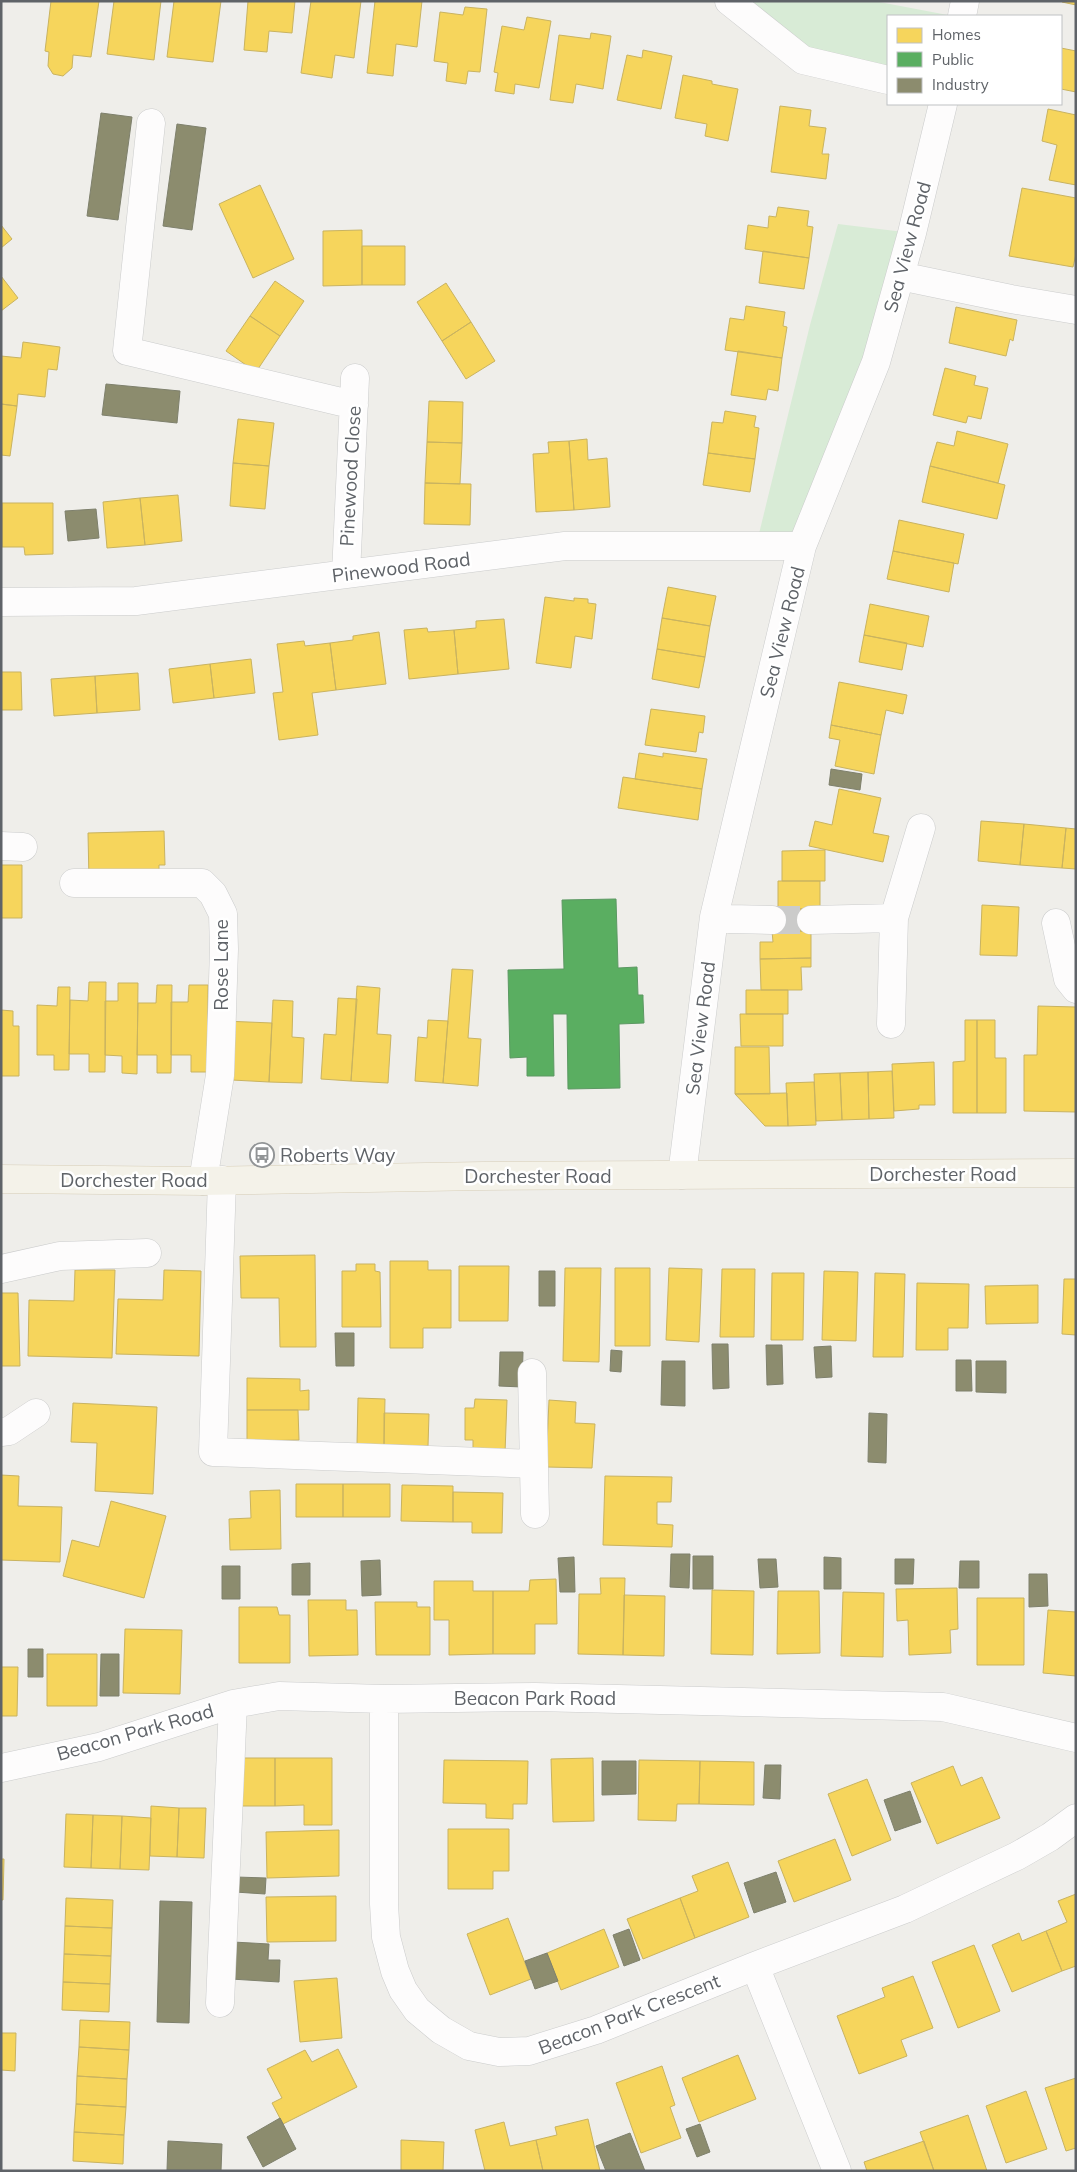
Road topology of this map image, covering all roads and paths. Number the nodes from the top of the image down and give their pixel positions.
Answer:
1 (729, 1) edge
2 (965, 1) edge
3 (962, 15) edge
4 (887, 80) edge
5 (943, 105) edge
6 (152, 122) dead end
7 (900, 276) junction
8 (1076, 310) edge
9 (802, 546) junction
10 (346, 574) junction
11 (1, 602) edge
12 (921, 828) dead end
13 (74, 883) dead end
14 (714, 917) junction
15 (894, 918) junction
16 (772, 920) tunnel mouth
17 (811, 920) tunnel mouth
18 (1056, 923) dead end
19 (1076, 988) edge
20 (890, 1024) dead end
21 (1076, 1174) edge
22 (682, 1175) junction
23 (1, 1179) edge
24 (212, 1180) junction
25 (147, 1253) dead end
26 (1, 1269) edge
27 (532, 1373) dead end
28 (36, 1413) dead end
29 (1, 1432) edge
30 (534, 1464) junction
31 (535, 1514) dead end
32 (384, 1699) junction
33 (233, 1704) junction
34 (1076, 1738) edge
35 (1, 1768) edge
36 (1076, 1818) edge
37 (755, 1966) junction
38 (220, 2003) dead end
39 (837, 2171) edge

1 - 4 street
2 - 3 street
5 - 7 street, Sea View Road
6 - 10 street, Pinewood Close
7 - 8 street
7 - 9 street, Sea View Road
9 - 10 street, Pinewood Road
9 - 14 street, Sea View Road
10 - 11 street, Pinewood Road
12 - 15 street
13 - 24 street, Rose Lane
14 - 16 street
14 - 22 street, Sea View Road
15 - 17 street
15 - 20 street
18 - 19 street
21 - 22 main road, Dorchester Road
22 - 24 main road, Dorchester Road
23 - 24 main road, Dorchester Road
24 - 30 street
25 - 26 street
27 - 30 street
28 - 29 street
30 - 31 street
32 - 33 street, Beacon Park Road
32 - 34 street, Beacon Park Road
32 - 37 street, Beacon Park Crescent
33 - 35 street, Beacon Park Road
33 - 38 street
36 - 37 street, Beacon Park Crescent
37 - 39 street

